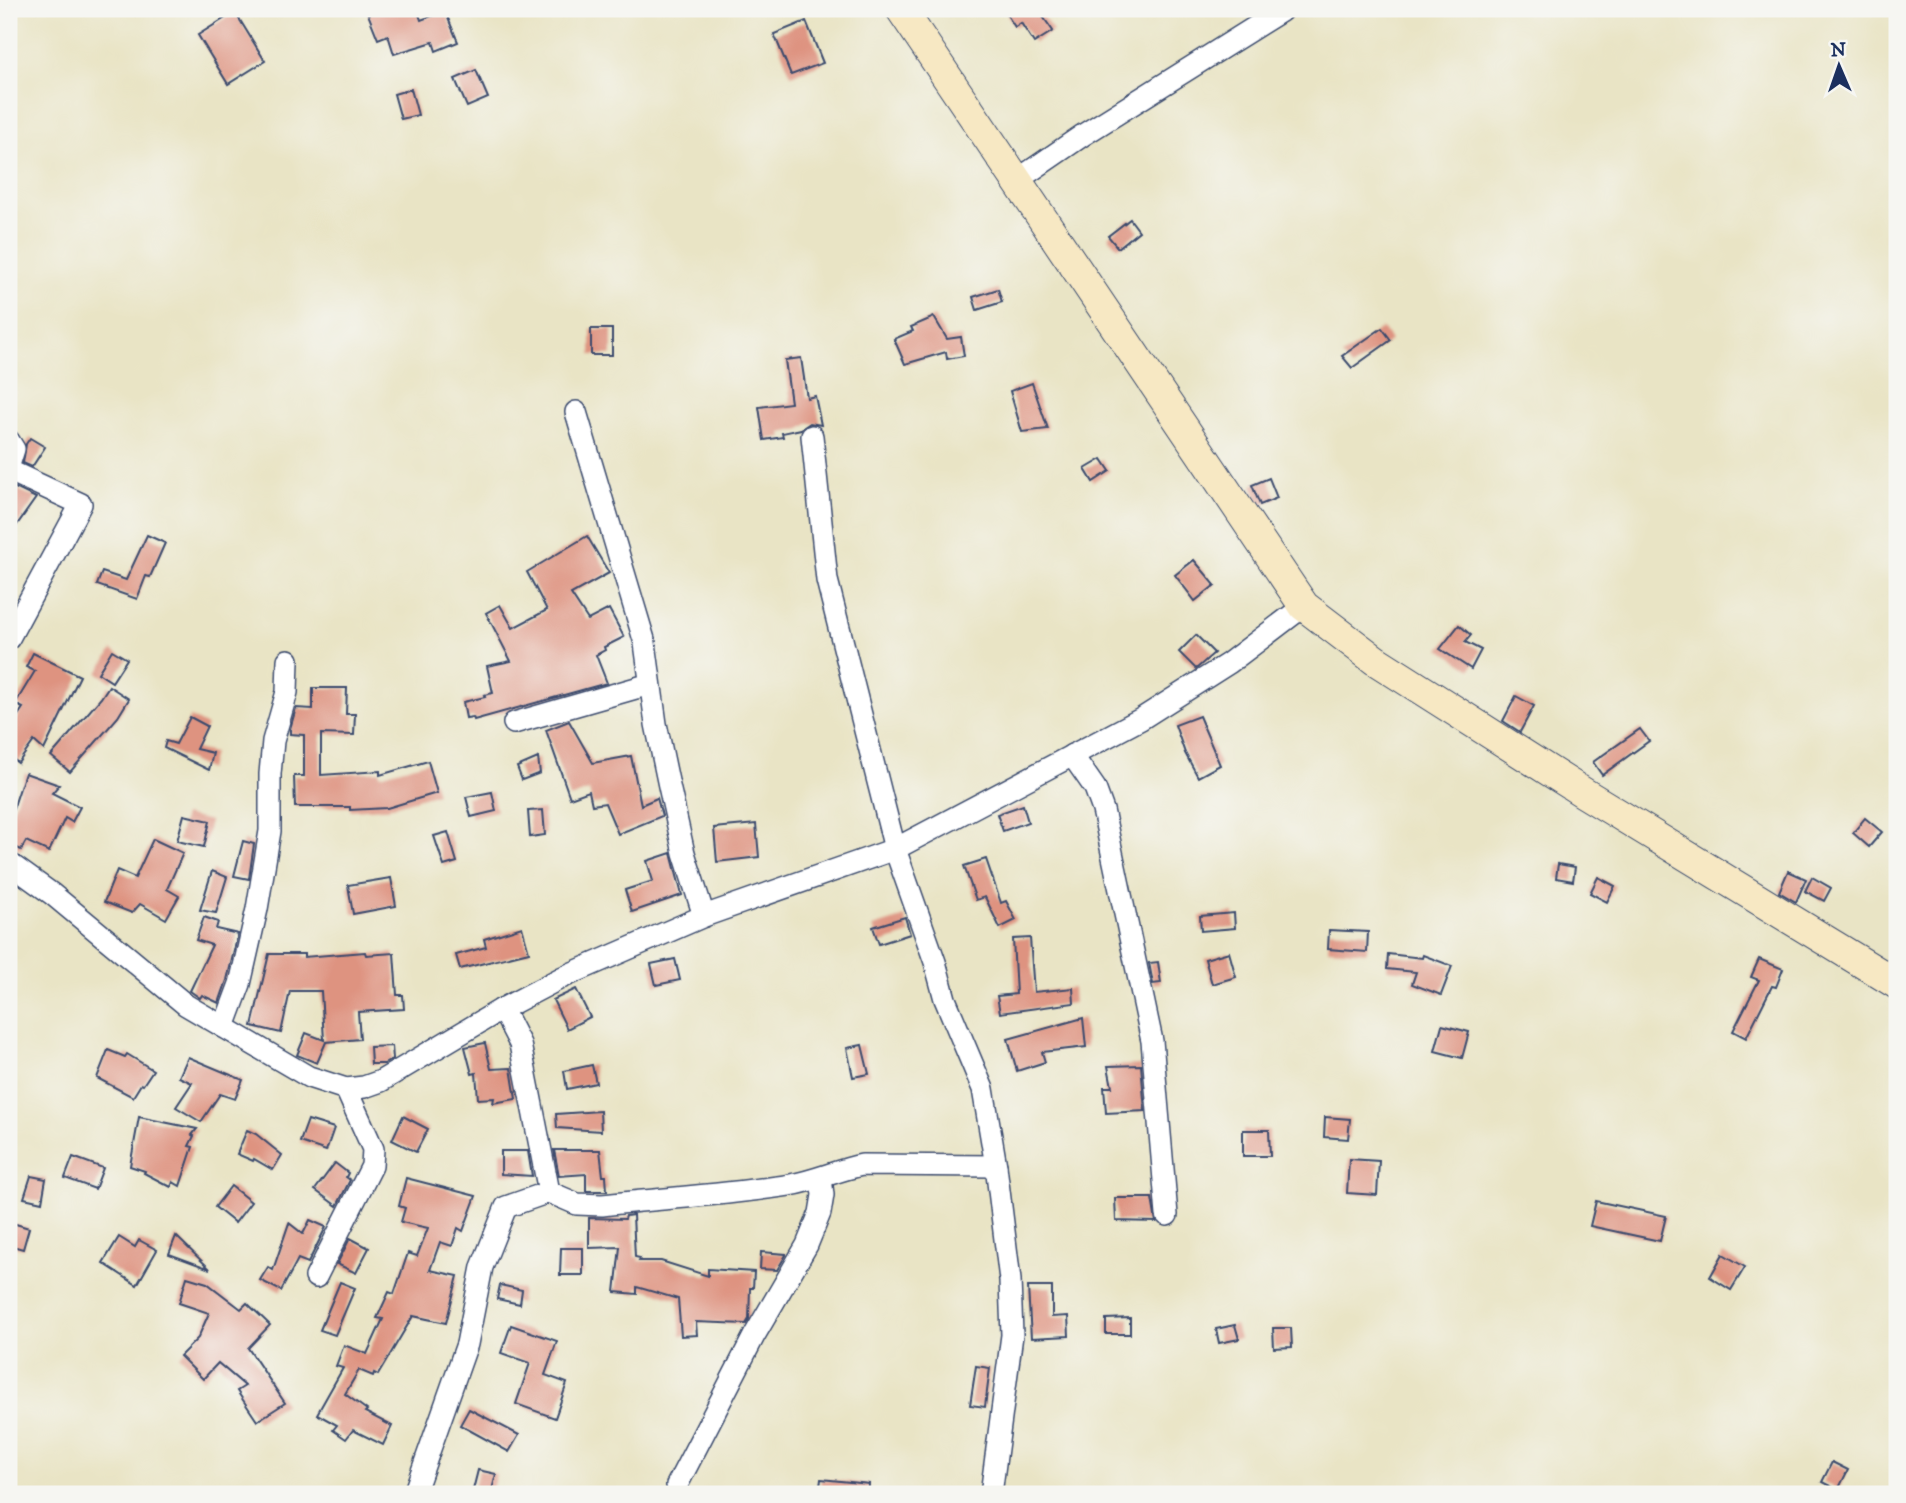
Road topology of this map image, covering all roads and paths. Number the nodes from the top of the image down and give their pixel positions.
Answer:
1 (901, 9) edge
2 (1281, 11) dead end
3 (1016, 181) junction
4 (576, 412) dead end
5 (812, 436) dead end
6 (9, 442) edge
7 (9, 466) edge
8 (1304, 606) junction
9 (9, 638) edge
10 (288, 660) dead end
11 (650, 684) junction
12 (514, 723) dead end
13 (1072, 755) junction
14 (895, 849) junction
15 (9, 863) edge
16 (704, 916) junction
17 (1897, 984) edge
18 (502, 1009) junction
19 (224, 1027) junction
20 (345, 1089) junction
21 (996, 1166) junction
22 (821, 1178) junction
23 (549, 1192) junction
24 (1167, 1215) dead end
25 (316, 1277) dead end
26 (677, 1485) dead end
27 (414, 1494) edge
28 (991, 1494) edge

1 - 3 street
2 - 3 street
3 - 8 street
4 - 11 street
5 - 14 street
6 - 7 street
7 - 9 street
8 - 13 street
8 - 17 street
10 - 19 street
11 - 12 street
11 - 16 street
13 - 14 street
13 - 24 street
14 - 16 street
14 - 21 street
15 - 19 street
16 - 18 street
18 - 20 street
18 - 23 street
19 - 20 street
20 - 25 street
21 - 22 street
21 - 28 street
22 - 23 street
22 - 26 street
23 - 27 street

